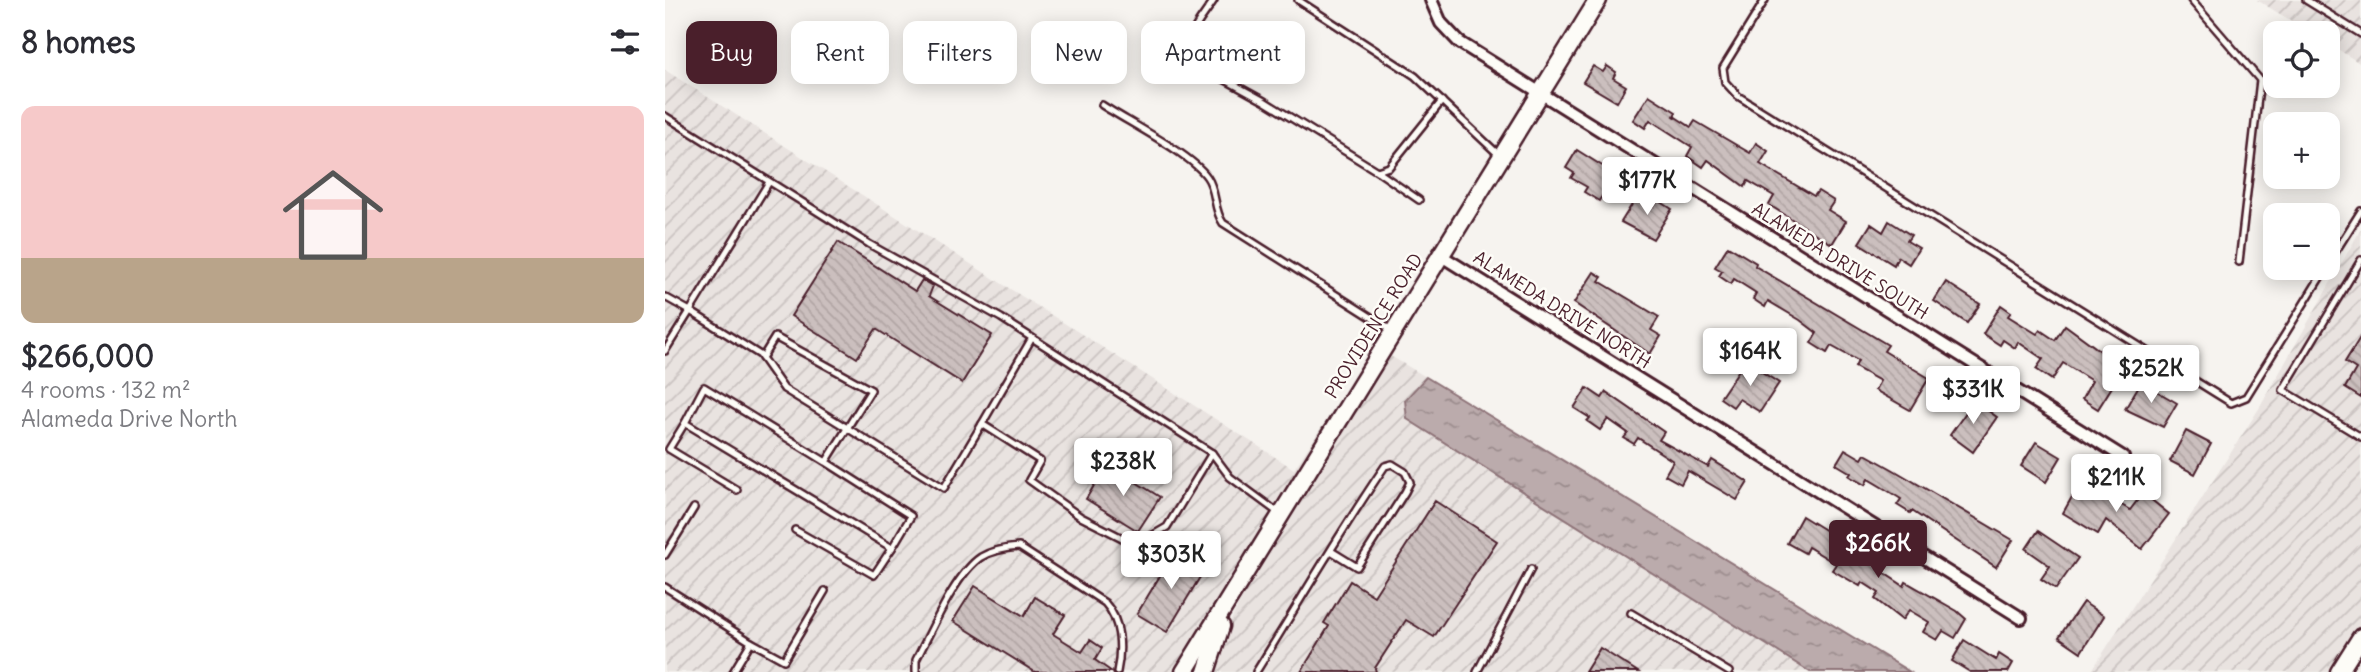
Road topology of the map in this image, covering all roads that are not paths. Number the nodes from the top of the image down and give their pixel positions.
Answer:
1 (1214, 0) edge
2 (1297, 0) edge
3 (1431, 0) edge
4 (1598, 0) edge
5 (1765, 0) edge
6 (2191, 0) edge
7 (2306, 0) edge
8 (2361, 34) edge
9 (1541, 93) junction
10 (1442, 101) junction
11 (1102, 105) dead end
12 (665, 116) edge
13 (1501, 156) junction
14 (1377, 171) junction
15 (769, 181) junction
16 (1419, 200) dead end
17 (2361, 211) edge
18 (2340, 245) edge
19 (1440, 256) junction
20 (2361, 260) edge
21 (2239, 262) dead end
22 (2318, 280) edge
23 (665, 297) edge
24 (690, 311) junction
25 (1393, 331) junction
26 (1032, 338) junction
27 (665, 351) edge
28 (762, 358) junction
29 (685, 423) junction
30 (982, 425) junction
31 (846, 429) junction
32 (2361, 437) edge
33 (1212, 453) junction
34 (2123, 457) dead end
35 (826, 462) junction
36 (737, 490) dead end
37 (694, 508) dead end
38 (1280, 514) junction
39 (795, 530) dead end
40 (892, 548) junction
41 (1331, 551) junction
42 (665, 555) edge
43 (1531, 569) dead end
44 (1248, 570) junction
45 (665, 587) edge
46 (825, 591) dead end
47 (1631, 613) dead end
48 (2021, 618) dead end
49 (2361, 637) edge
50 (751, 642) junction
51 (733, 672) edge
52 (916, 672) edge
53 (1117, 672) edge
54 (1184, 672) edge
55 (1206, 672) edge
56 (1256, 672) edge
57 (1477, 672) edge
58 (1729, 672) edge
59 (2339, 672) edge

1 - 14 lane
2 - 10 lane
3 - 9 street, ALAMEDA DRIVE SOUTH
4 - 9 street, PROVIDENCE ROAD
5 - 22 lane
6 - 21 lane
7 - 8 lane
9 - 13 street, PROVIDENCE ROAD
9 - 34 street, ALAMEDA DRIVE SOUTH
10 - 13 lane
10 - 14 lane
11 - 25 lane
12 - 15 lane
13 - 19 street, PROVIDENCE ROAD
14 - 16 lane
15 - 24 lane
15 - 26 lane
17 - 18 lane
19 - 25 street, PROVIDENCE ROAD
19 - 48 street, ALAMEDA DRIVE NORTH
20 - 32 lane
23 - 24 lane
24 - 27 lane
24 - 28 lane
25 - 38 street, PROVIDENCE ROAD
26 - 30 lane
26 - 33 lane
28 - 31 lane
28 - 31 lane
29 - 35 lane
29 - 36 lane
29 - 40 lane
30 - 31 lane
30 - 33 lane
31 - 35 lane
33 - 38 lane
35 - 40 lane
37 - 42 lane
38 - 44 street, PROVIDENCE ROAD
39 - 40 lane
41 - 41 lane
41 - 56 lane
43 - 57 lane
44 - 54 street, PROVIDENCE ROAD
44 - 55 street
45 - 50 lane
46 - 50 lane
47 - 58 lane
49 - 59 street
50 - 51 lane
52 - 53 lane

